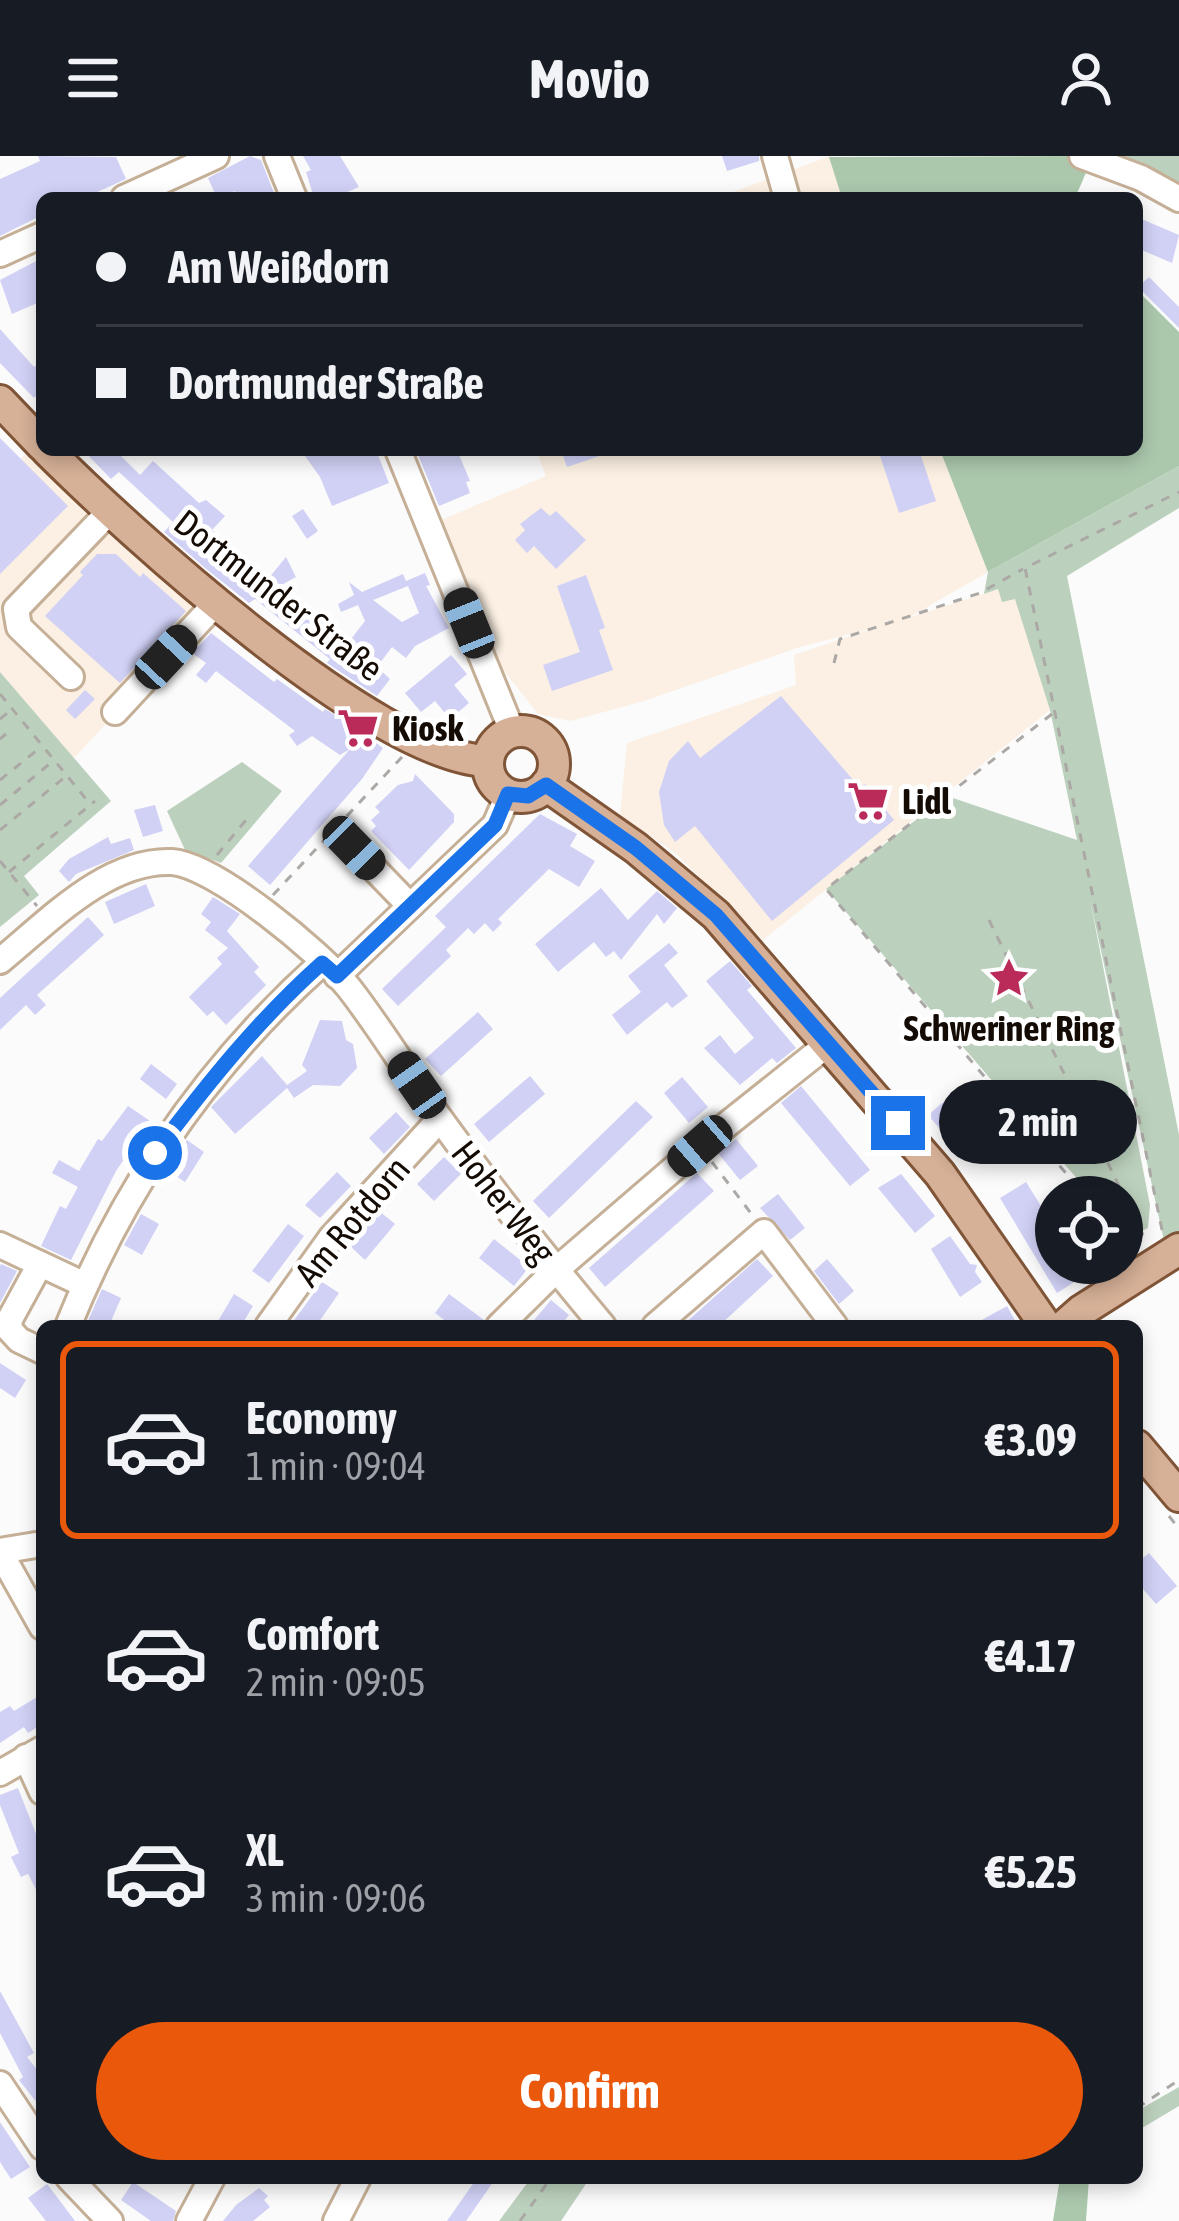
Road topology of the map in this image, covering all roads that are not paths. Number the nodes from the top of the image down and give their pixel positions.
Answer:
1 (216, 156) edge
2 (277, 156) edge
3 (775, 156) edge
4 (1082, 156) edge
5 (137, 192) edge
6 (292, 192) edge
7 (785, 192) edge
8 (1179, 200) edge
9 (36, 238) edge
10 (0, 254) edge
11 (0, 401) edge
12 (36, 438) edge
13 (54, 456) edge
14 (400, 456) edge
15 (110, 511) junction
16 (217, 602) junction
17 (71, 677) dead end
18 (115, 712) dead end
19 (512, 731) junction
20 (487, 761) junction
21 (546, 785) junction
22 (508, 794) junction
23 (354, 848) dead end
24 (410, 906) junction
25 (0, 961) edge
26 (330, 969) junction
27 (828, 1044) junction
28 (440, 1119) junction
29 (0, 1245) edge
30 (1179, 1249) edge
31 (40, 1264) junction
32 (556, 1270) junction
33 (85, 1285) junction
34 (70, 1320) edge
35 (272, 1320) edge
36 (505, 1320) edge
37 (597, 1320) edge
38 (662, 1320) edge
39 (830, 1320) edge
40 (1042, 1320) edge
41 (1071, 1320) edge
42 (36, 1348) edge
43 (1143, 1453) edge
44 (1179, 1496) edge
45 (36, 1545) edge
46 (0, 1552) edge
47 (36, 1616) edge
48 (34, 1753) edge
49 (0, 1773) edge
50 (0, 2084) edge
51 (36, 2138) edge
52 (75, 2184) edge
53 (209, 2184) edge
54 (355, 2184) edge
55 (110, 2221) edge
56 (189, 2221) edge
57 (336, 2221) edge

1 - 5 street
2 - 6 street
3 - 7 street
4 - 8 street
9 - 10 street
11 - 12 main road, Dortmunder Straße
13 - 15 main road, Dortmunder Straße
14 - 19 street
15 - 16 main road, Dortmunder Straße
15 - 17 street
16 - 18 street
16 - 20 main road, Dortmunder Straße
19 - 20 main road
19 - 21 main road
20 - 22 main road
21 - 22 main road
21 - 27 main road
22 - 24 street
23 - 24 street
24 - 26 street
25 - 26 street, Hoher Weg
26 - 28 street, Hoher Weg
26 - 33 street
27 - 32 street
27 - 40 main road
28 - 32 street, Hoher Weg
28 - 35 street, Am Rotdorn
29 - 31 street
30 - 41 main road
31 - 33 street
31 - 42 street
32 - 36 street
32 - 37 street, Hoher Weg
33 - 34 street
38 - 39 street
43 - 44 main road
45 - 46 street
46 - 47 street
48 - 49 street
50 - 51 street
52 - 55 street
53 - 56 street
54 - 57 street

